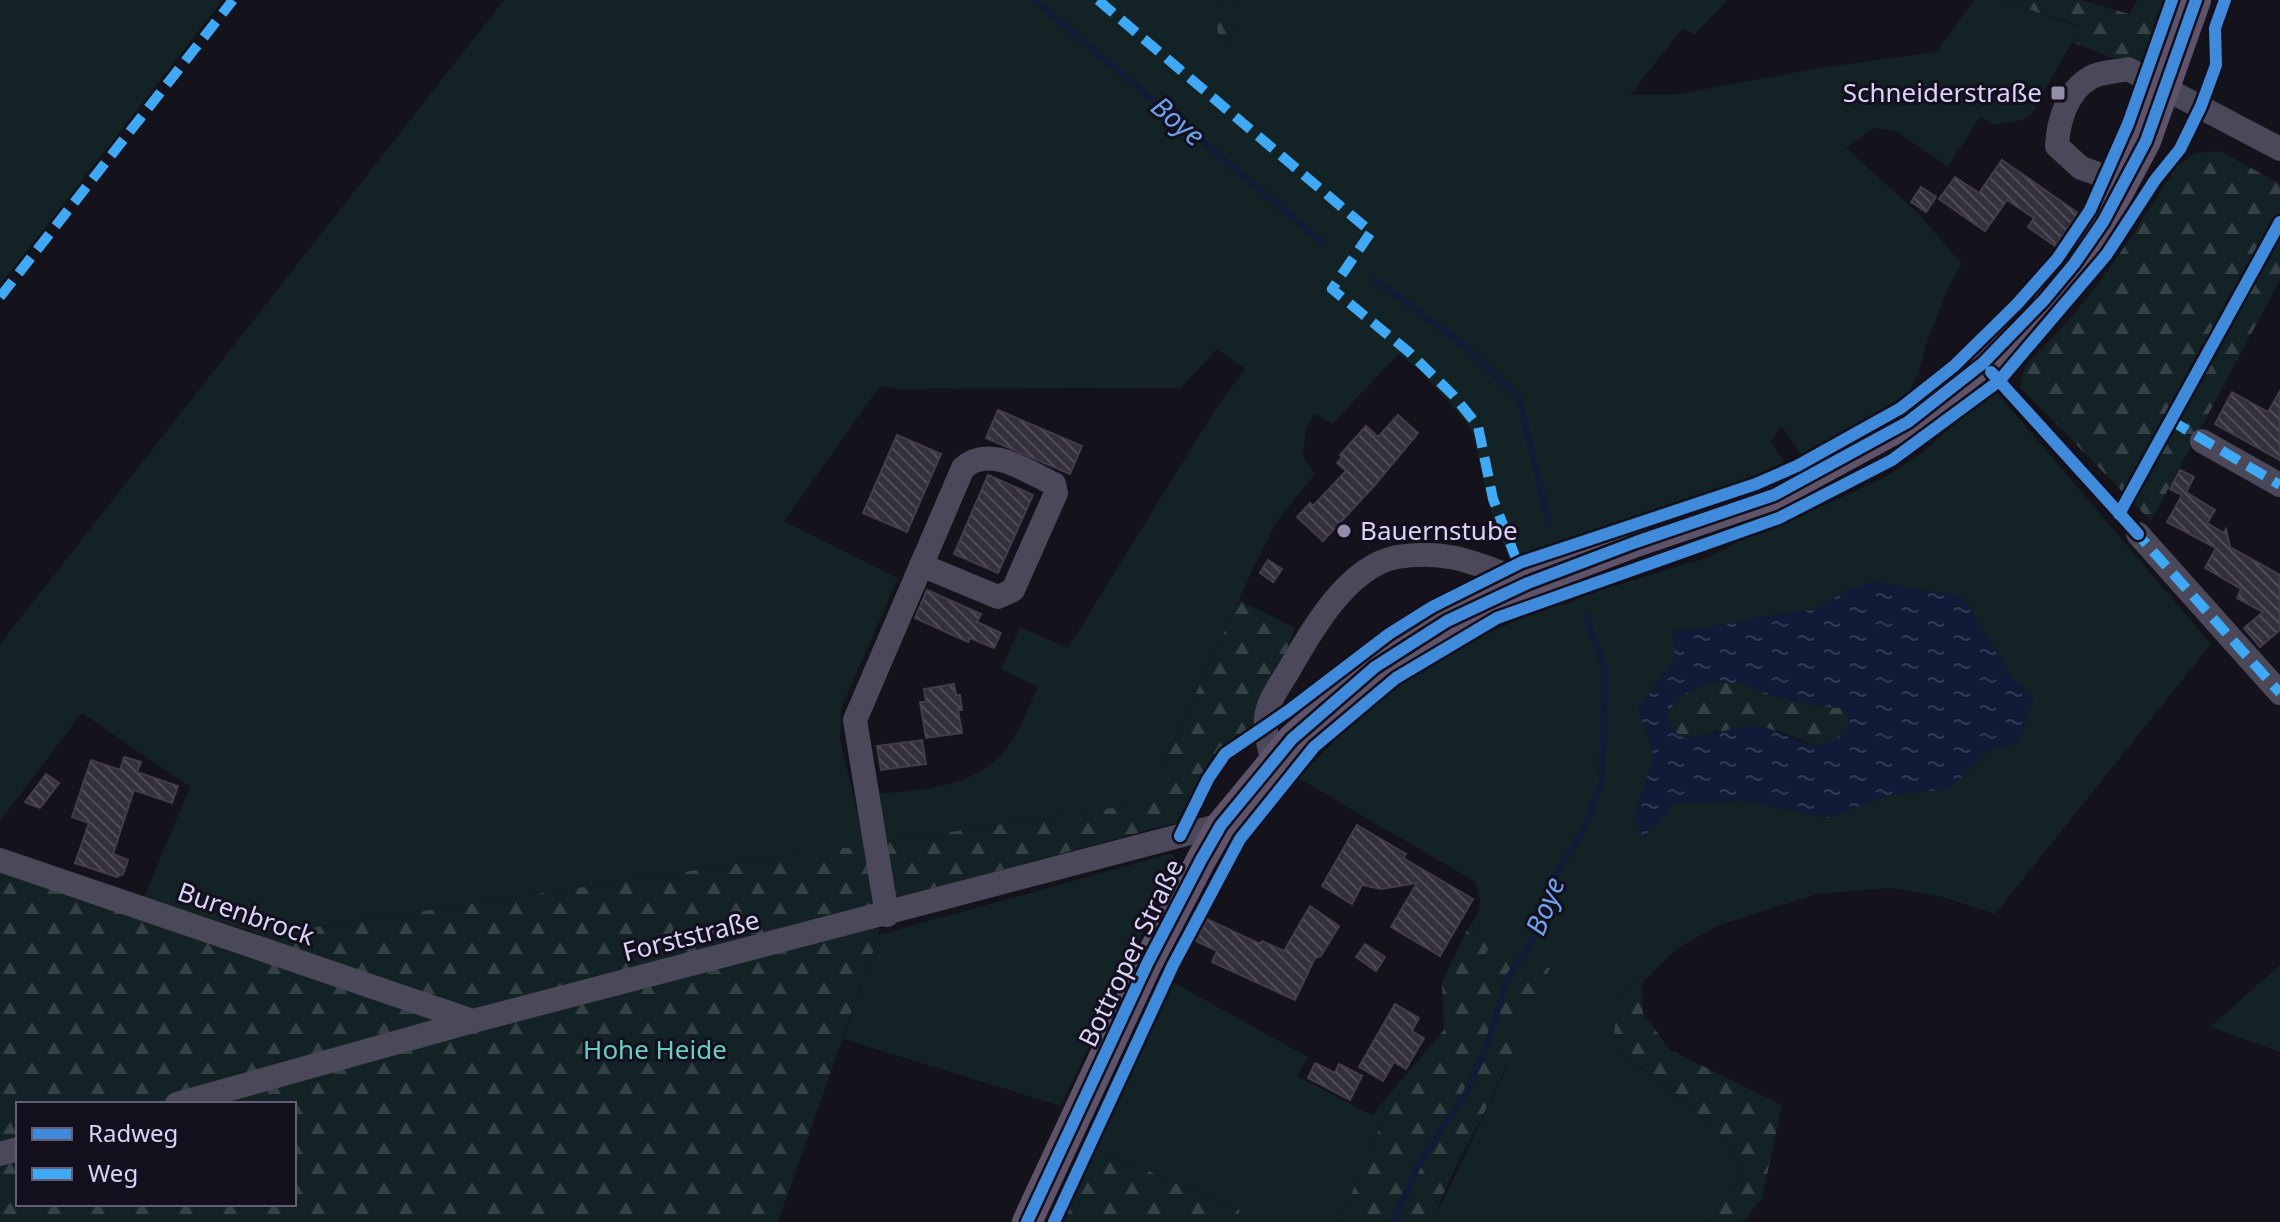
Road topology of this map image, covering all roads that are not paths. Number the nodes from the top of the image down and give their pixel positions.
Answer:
1 (2196, 0) edge
2 (2167, 88) junction
3 (2280, 149) edge
4 (2125, 183) junction
5 (2202, 441) dead end
6 (2280, 485) edge
7 (2138, 534) dead end
8 (921, 565) junction
9 (1528, 583) junction
10 (2280, 693) edge
11 (1273, 763) junction
12 (1221, 825) junction
13 (0, 860) edge
14 (887, 915) junction
15 (473, 1021) junction
16 (184, 1102) edge
17 (1027, 1222) edge

1 - 2 main road, Bottroper Straße
2 - 3 street
2 - 4 main road, Bottroper Straße
2 - 4 street
4 - 9 main road, Bottroper Straße
5 - 6 street
7 - 10 street
8 - 8 street
8 - 14 street
9 - 11 main road, Bottroper Straße
9 - 11 street
11 - 12 main road, Bottroper Straße
12 - 14 street, Forststraße
12 - 17 main road, Bottroper Straße
13 - 15 street, Burenbrock
14 - 15 street, Forststraße
15 - 16 street, Forststraße

